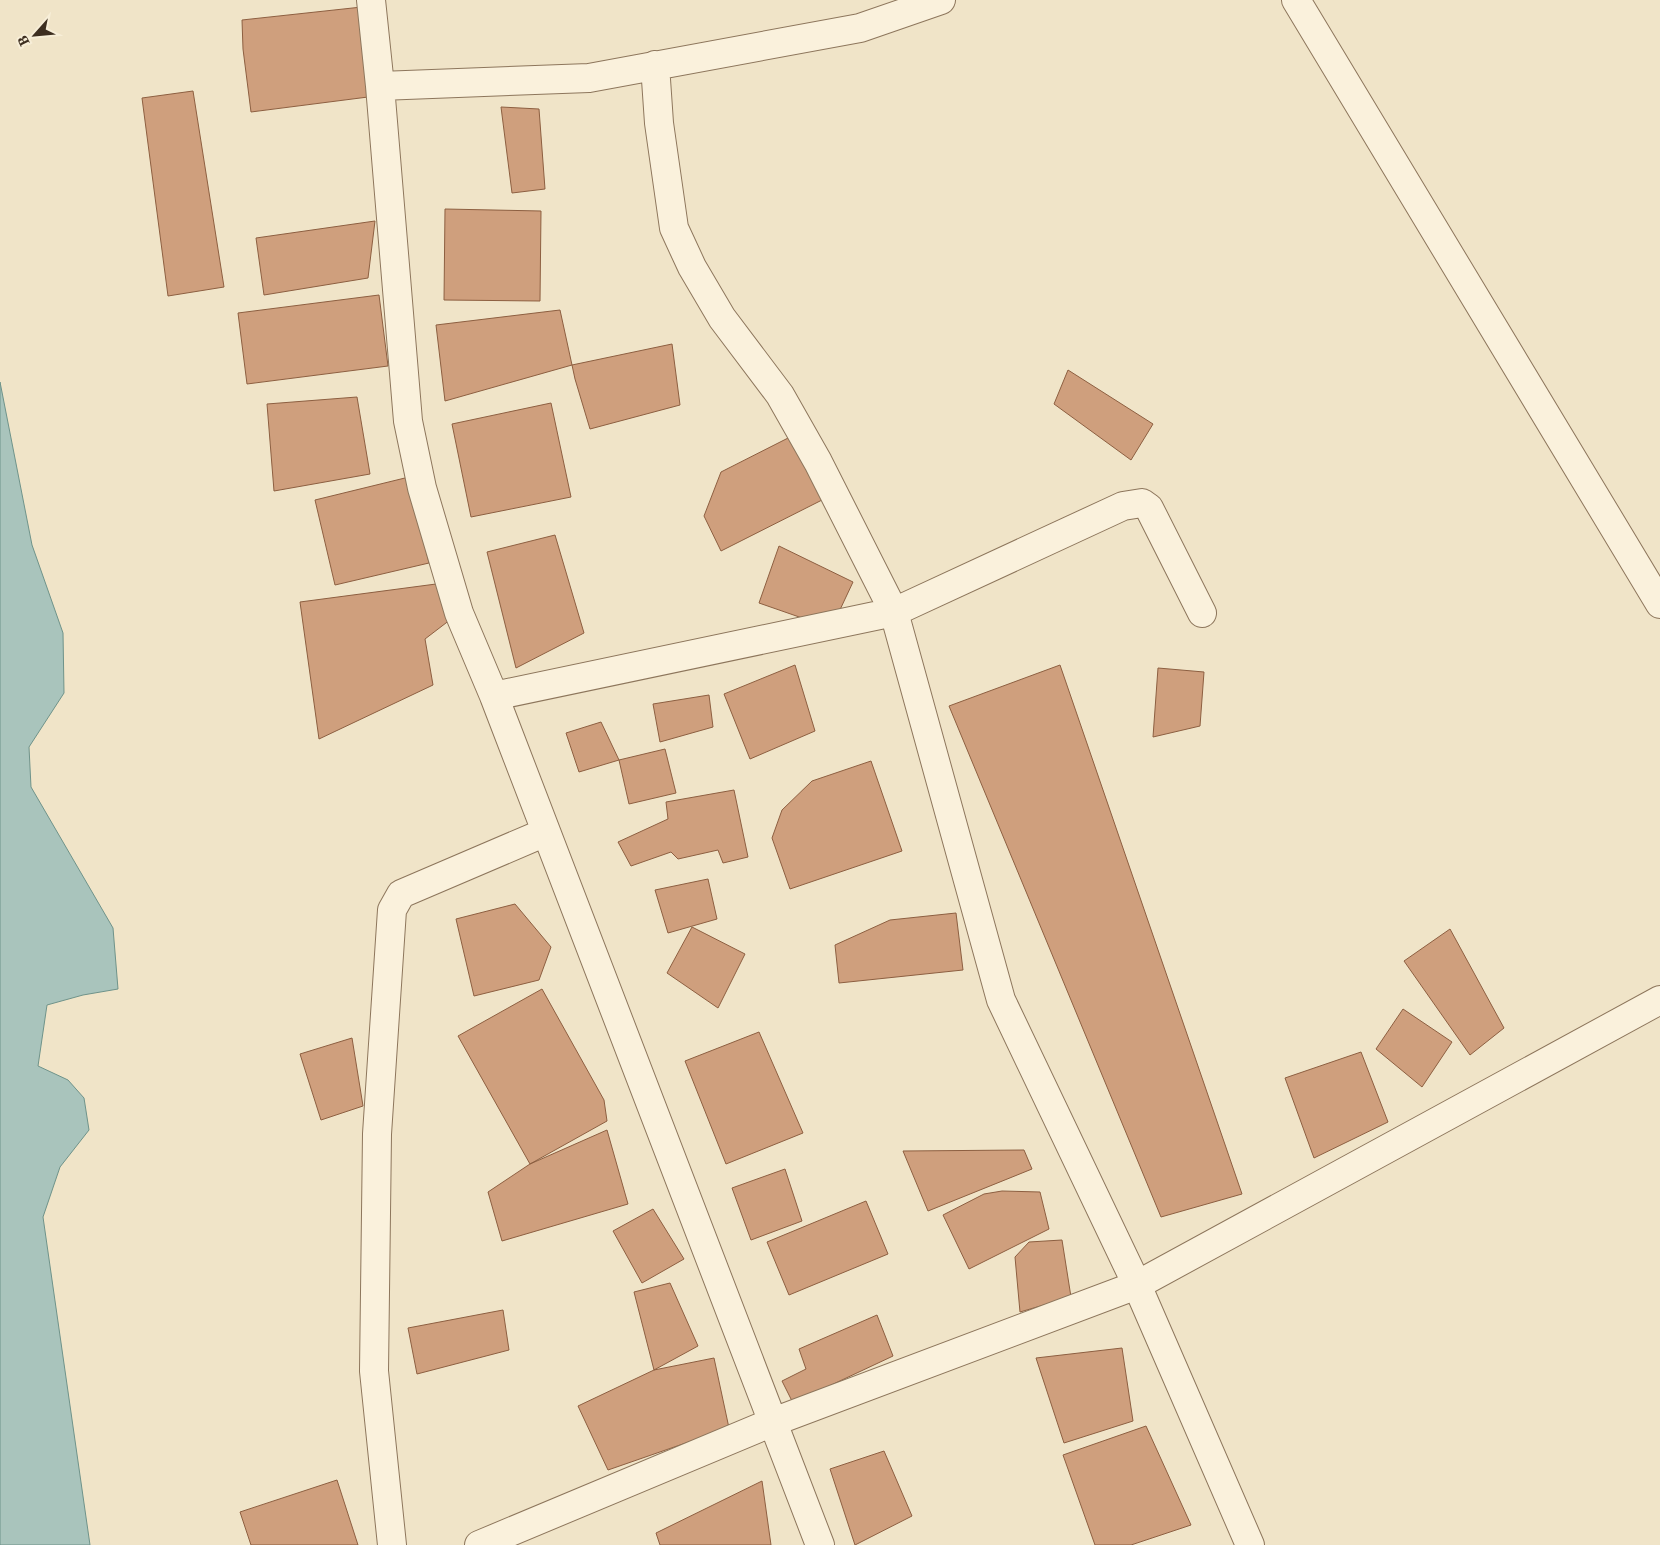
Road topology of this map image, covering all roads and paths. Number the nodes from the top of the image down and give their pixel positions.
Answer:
1 (371, 0) edge
2 (941, 0) edge
3 (1296, 0) edge
4 (655, 65) junction
5 (380, 86) junction
6 (1660, 604) edge
7 (894, 612) junction
8 (1202, 613) dead end
9 (494, 696) junction
10 (546, 832) junction
11 (1660, 1000) edge
12 (1137, 1285) junction
13 (773, 1422) junction
14 (392, 1545) edge
15 (479, 1545) edge
16 (820, 1545) edge
17 (1250, 1545) edge

1 - 5 street
2 - 4 street
3 - 6 street
4 - 5 street
4 - 7 street
5 - 9 street
7 - 8 street
7 - 9 street
7 - 12 street
9 - 10 street
10 - 13 street
10 - 14 street
11 - 12 street
12 - 13 street
12 - 17 street
13 - 15 street
13 - 16 street

